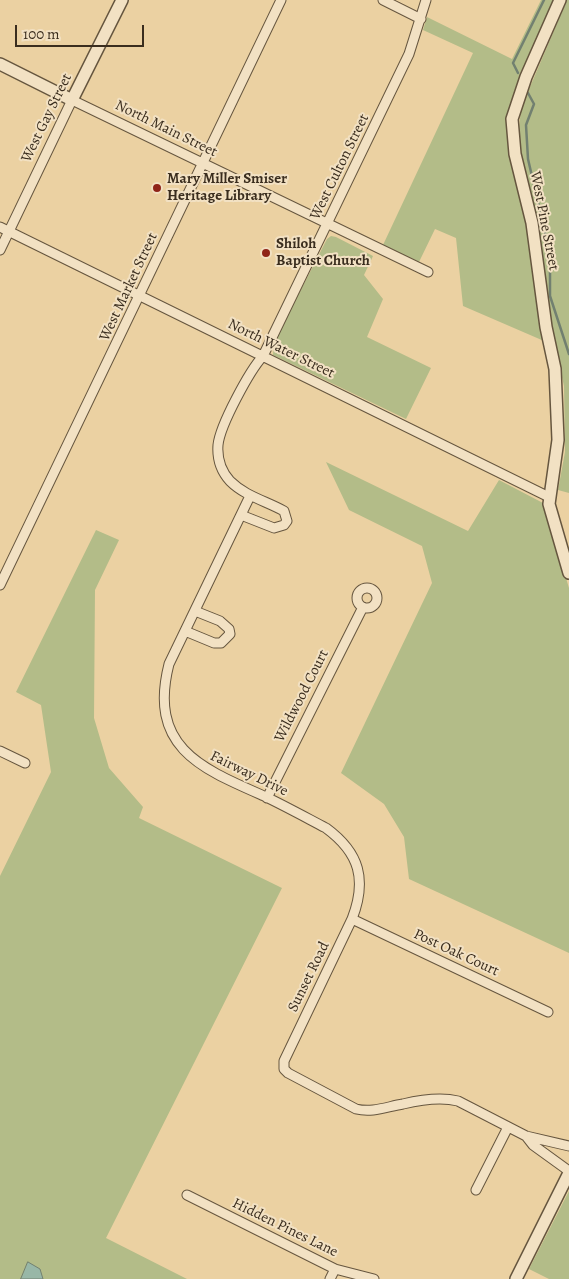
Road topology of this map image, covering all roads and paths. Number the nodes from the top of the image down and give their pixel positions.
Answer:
1 (122, 0) edge
2 (281, 0) edge
3 (383, 0) edge
4 (426, 0) edge
5 (560, 0) edge
6 (421, 19) junction
7 (0, 64) edge
8 (72, 100) junction
9 (201, 164) junction
10 (327, 225) junction
11 (0, 227) edge
12 (9, 231) junction
13 (0, 250) edge
14 (428, 272) dead end
15 (140, 296) junction
16 (263, 356) junction
17 (250, 496) junction
18 (549, 497) junction
19 (241, 515) junction
20 (569, 573) edge
21 (0, 585) edge
22 (363, 607) dead end
23 (195, 611) junction
24 (185, 631) junction
25 (0, 751) edge
26 (25, 763) dead end
27 (267, 798) junction
28 (352, 919) junction
29 (548, 1012) dead end
30 (508, 1127) junction
31 (526, 1136) junction
32 (569, 1146) edge
33 (569, 1172) edge
34 (476, 1190) dead end
35 (187, 1195) dead end
36 (335, 1269) junction
37 (330, 1279) edge
38 (374, 1279) edge
39 (516, 1279) edge

1 - 8 street, West Gay Street
2 - 9 street, West Market Street
3 - 6 street
4 - 6 street, West Culton Street
5 - 18 street, West Pine Street
6 - 10 street, West Culton Street
7 - 8 street, North Main Street
8 - 9 street, North Main Street
8 - 12 street, West Gay Street
9 - 10 street, North Main Street
9 - 15 street, West Market Street
10 - 14 street, North Main Street
10 - 16 street, West Culton Street
11 - 12 street, North Water Street
12 - 13 street, West Gay Street
12 - 15 street, North Water Street
15 - 16 street, North Water Street
15 - 21 street, West Market Street
16 - 17 street, West Culton Street
16 - 18 street, North Water Street
17 - 19 street, Fairway Drive
17 - 19 street, West Culton Street
18 - 20 street, West Pine Street
19 - 23 street, Fairway Drive
22 - 27 street, Wildwood Court
23 - 24 street, Fairway Drive
23 - 24 street
24 - 27 street, Fairway Drive
25 - 26 street
27 - 28 street, Fairway Drive
28 - 29 street, Post Oak Court
28 - 30 street, Sunset Road
30 - 31 street, Sunset Road
30 - 34 street
31 - 32 street
31 - 33 street
33 - 39 street
35 - 36 street, Hidden Pines Lane
36 - 37 street
36 - 38 street, Hidden Pines Lane

